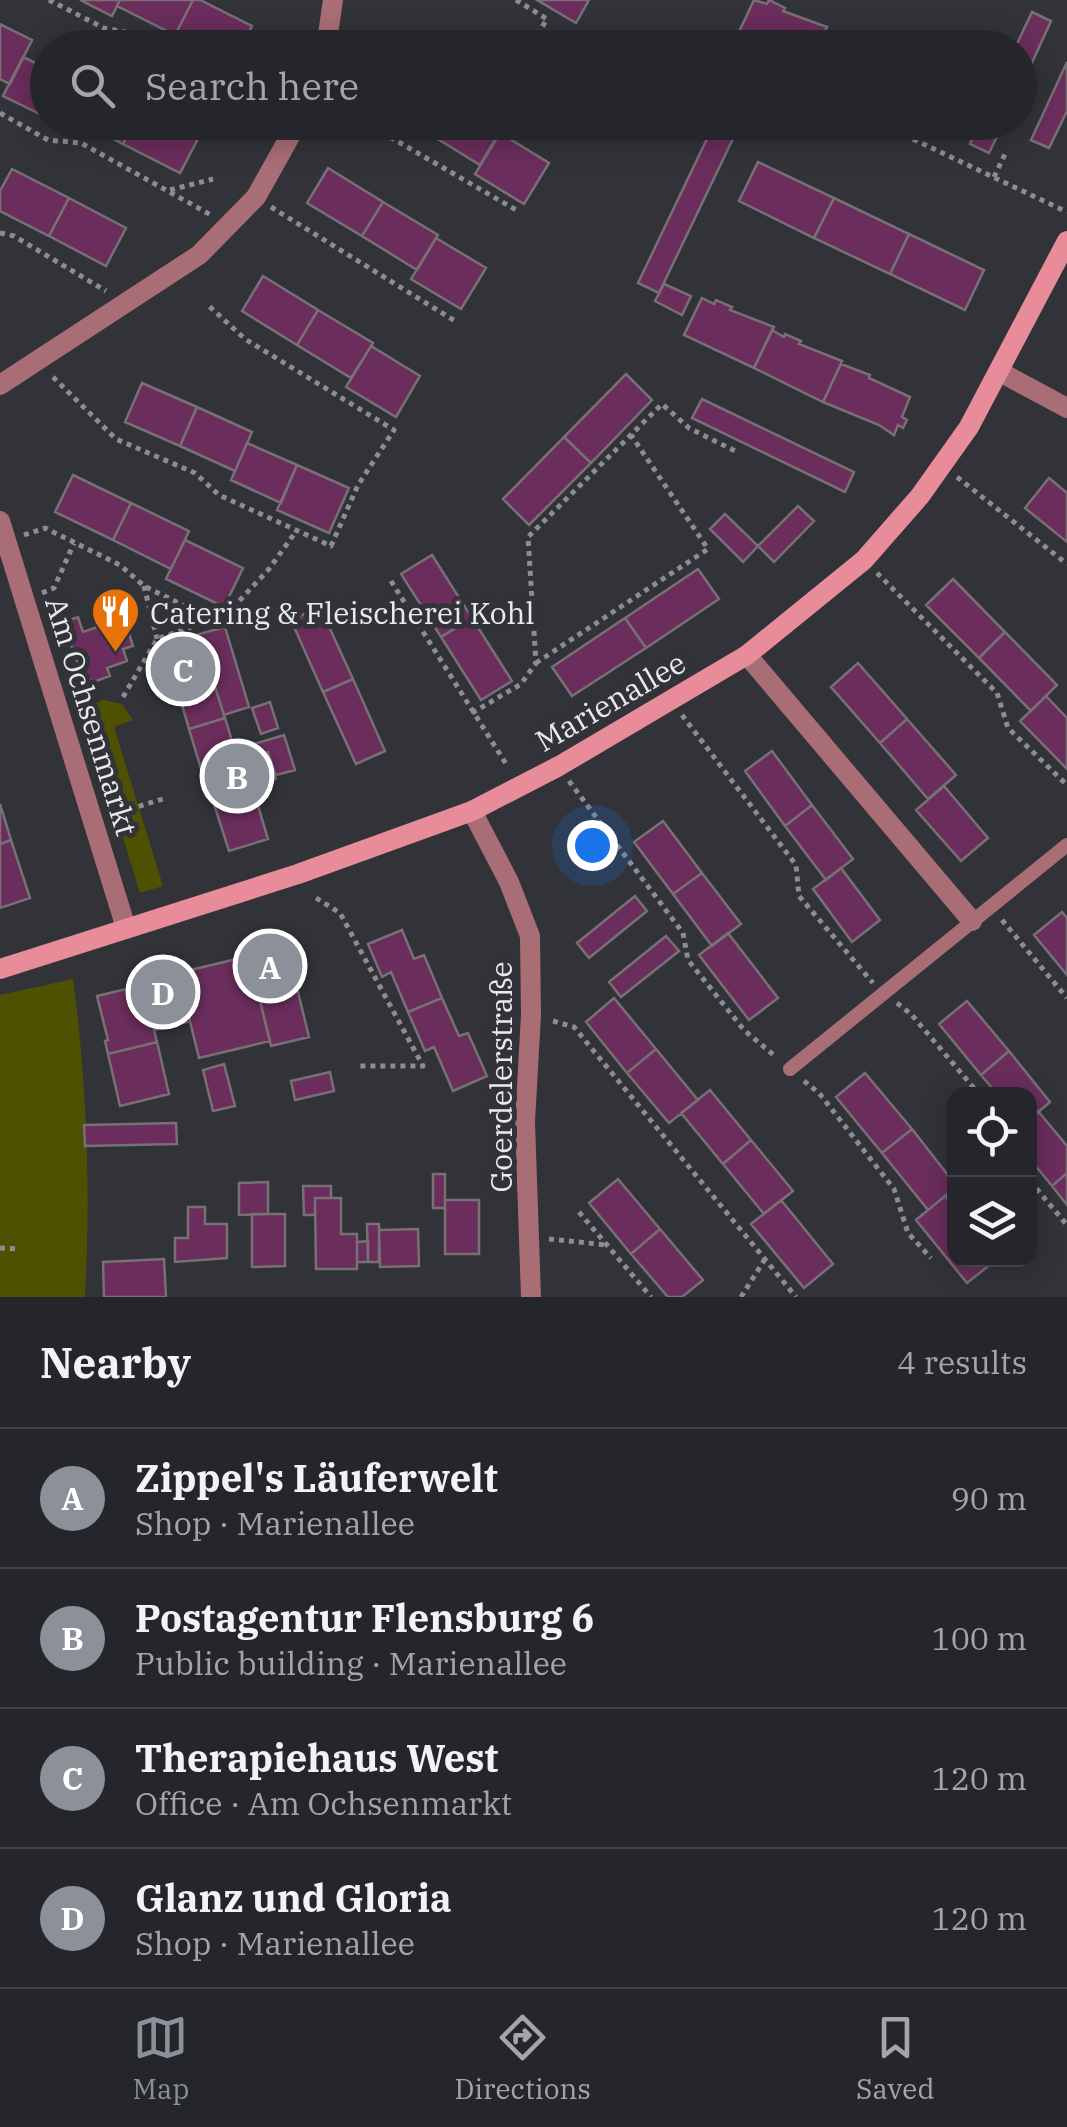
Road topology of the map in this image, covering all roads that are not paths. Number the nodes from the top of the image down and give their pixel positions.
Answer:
1 (333, 0) edge
2 (329, 30) edge
3 (288, 140) edge
4 (1067, 241) edge
5 (1000, 372) junction
6 (0, 384) edge
7 (1067, 408) edge
8 (3, 531) edge
9 (747, 656) junction
10 (472, 810) junction
11 (1067, 845) edge
12 (972, 921) junction
13 (126, 928) junction
14 (0, 969) edge
15 (790, 1069) road end
16 (531, 1297) edge

1 - 2 street
3 - 6 street
4 - 5 main road, Marienallee
5 - 7 street
5 - 9 main road, Marienallee
8 - 13 street, Am Ochsenmarkt
9 - 10 main road, Marienallee
9 - 12 street
10 - 13 main road, Marienallee
10 - 16 street, Goerdelerstraße
11 - 12 lane
12 - 15 lane
13 - 14 main road, Marienallee

